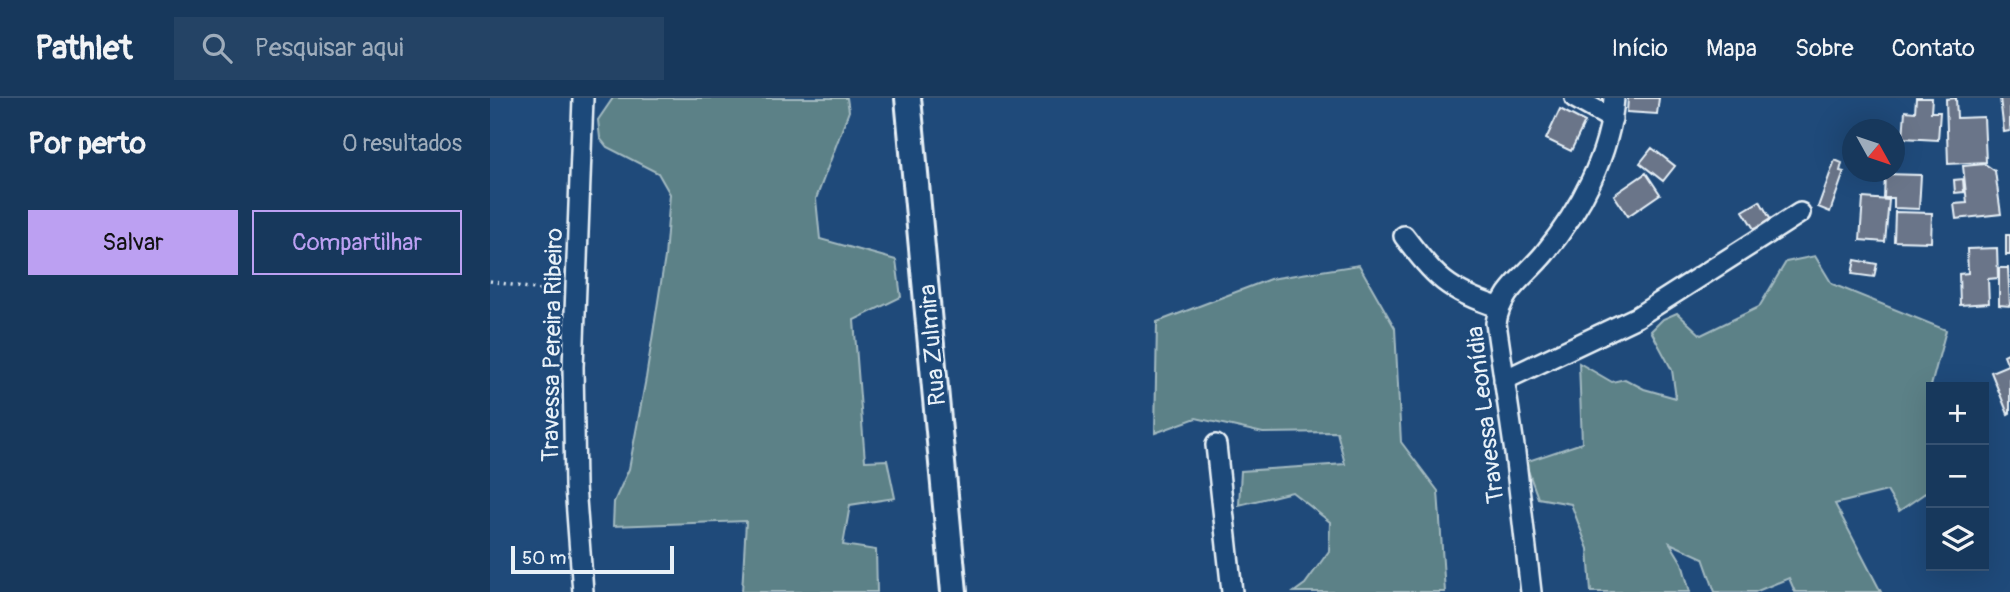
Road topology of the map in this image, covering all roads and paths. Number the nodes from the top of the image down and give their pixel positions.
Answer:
1 (583, 98) edge
2 (908, 98) edge
3 (1575, 98) edge
4 (1614, 98) edge
5 (1612, 119) junction
6 (1800, 213) dead end
7 (1404, 236) dead end
8 (490, 281) edge
9 (575, 297) junction
10 (1498, 307) junction
11 (1504, 380) junction
12 (1216, 445) dead end
13 (583, 592) edge
14 (954, 592) edge
15 (1232, 592) edge
16 (1531, 592) edge

1 - 9 street, Travessa Pereira Ribeiro
2 - 14 street, Rua Zulmira
3 - 5 street
4 - 5 street, Travessa Leonídia
5 - 10 street, Travessa Leonídia
6 - 11 street
7 - 10 street
8 - 9 path
9 - 13 street, Travessa Pereira Ribeiro
10 - 11 street, Travessa Leonídia
11 - 16 street, Travessa Leonídia
12 - 15 street

